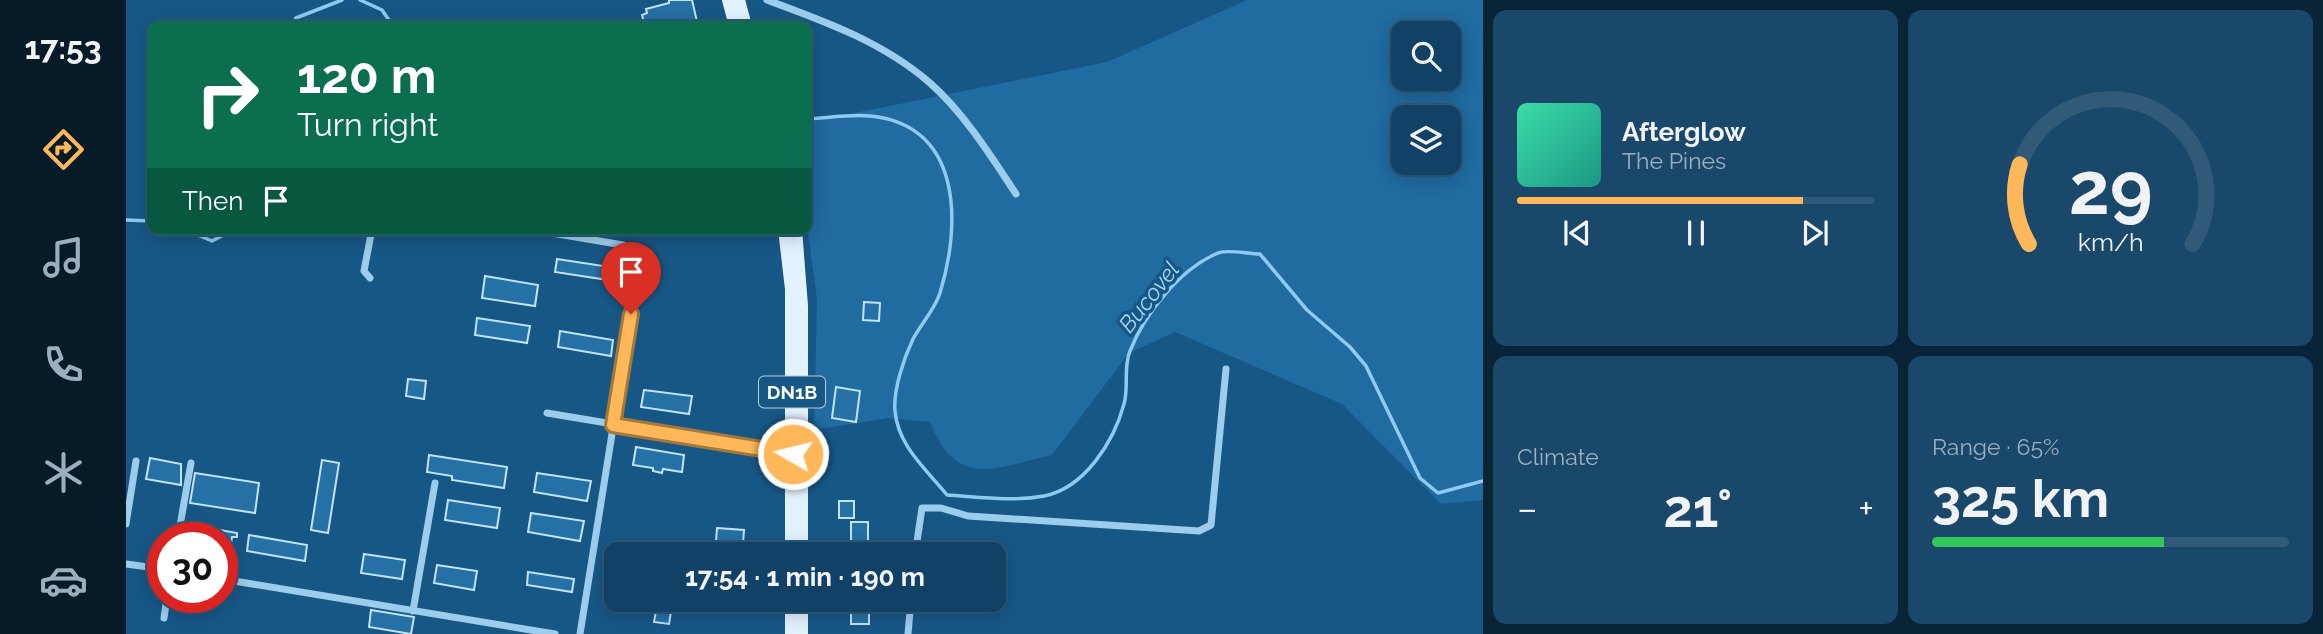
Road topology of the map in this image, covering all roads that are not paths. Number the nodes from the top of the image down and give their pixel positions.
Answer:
1 (728, 0) edge
2 (739, 0) edge
3 (767, 0) edge
4 (734, 21) edge
5 (745, 21) edge
6 (1016, 194) dead end
7 (371, 235) edge
8 (564, 235) edge
9 (785, 235) edge
10 (796, 235) edge
11 (370, 278) dead end
12 (1226, 369) dead end
13 (547, 413) dead end
14 (613, 425) junction
15 (793, 454) junction
16 (136, 461) dead end
17 (191, 463) dead end
18 (435, 483) dead end
19 (181, 522) edge
20 (126, 524) edge
21 (792, 542) edge
22 (802, 542) edge
23 (917, 542) edge
24 (126, 564) edge
25 (147, 567) edge
26 (238, 582) edge
27 (413, 611) junction
28 (791, 612) edge
29 (802, 612) edge
30 (910, 612) edge
31 (164, 613) edge
32 (163, 618) dead end
33 (555, 634) edge
34 (580, 634) edge
35 (791, 634) edge
36 (802, 634) edge
37 (908, 634) edge

1 - 4 main road
2 - 5 main road
3 - 6 street
7 - 11 street
8 - 14 street
9 - 15 main road, DN1B
10 - 22 main road, DN1B
12 - 23 street
13 - 14 street
14 - 15 street
14 - 34 street
15 - 21 main road, DN1B
16 - 20 street
17 - 19 street
18 - 27 street
24 - 25 street
26 - 27 street
27 - 33 street
28 - 35 main road
29 - 36 main road
30 - 37 street
31 - 32 street

